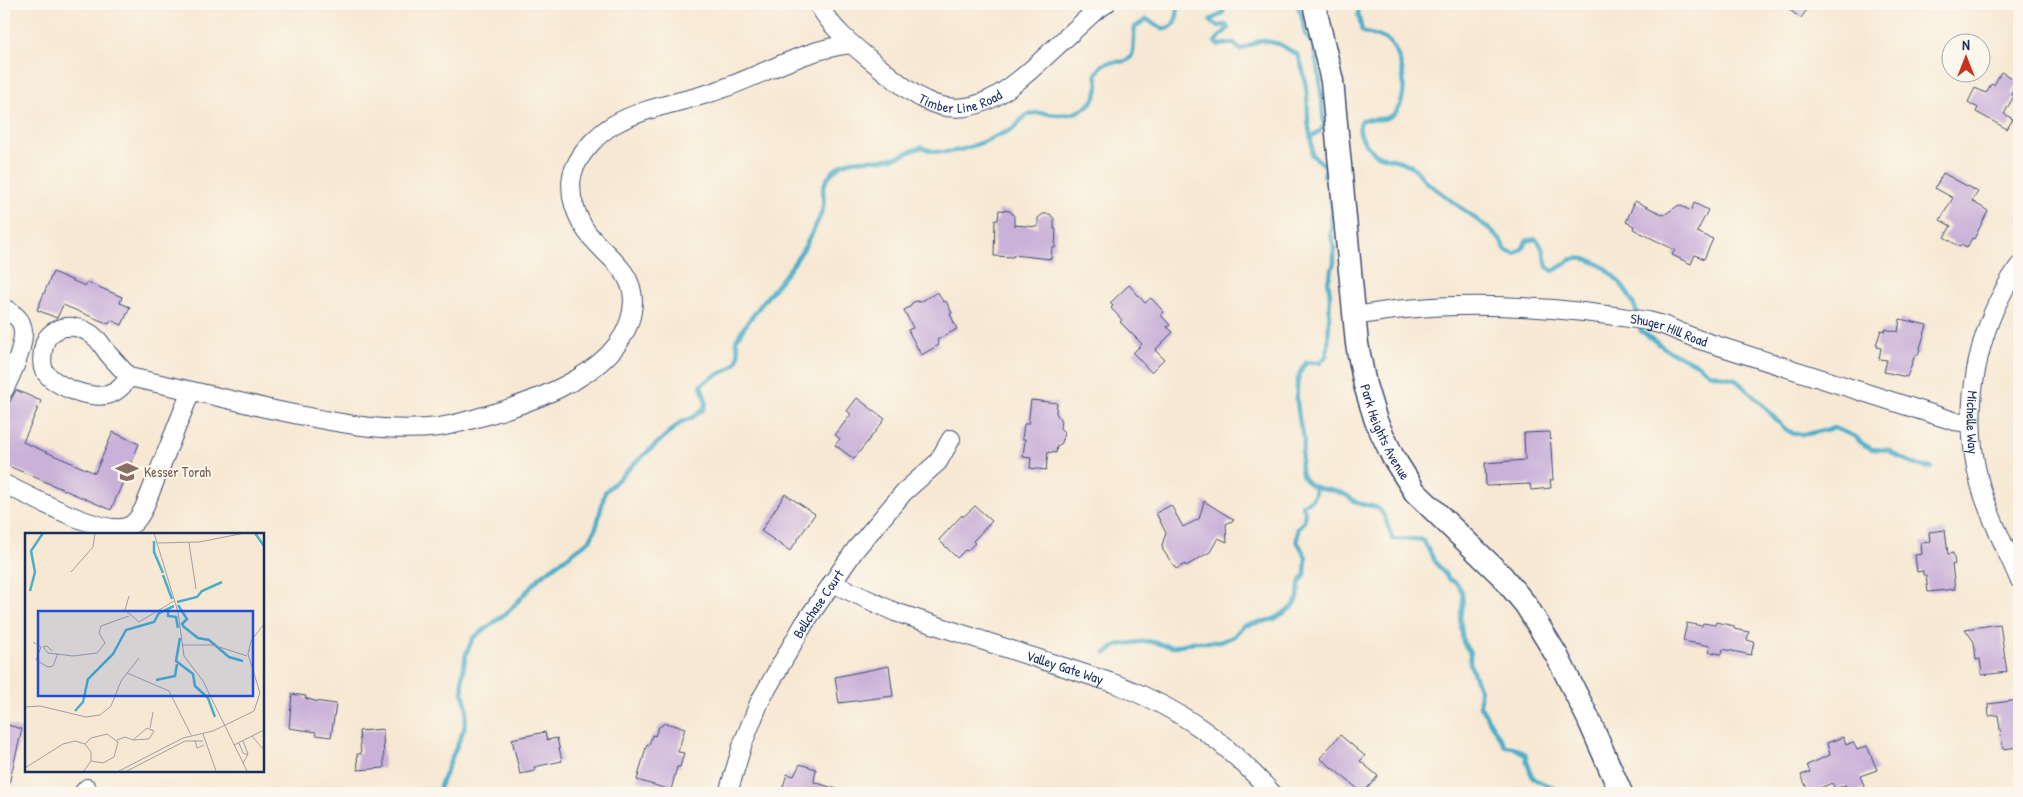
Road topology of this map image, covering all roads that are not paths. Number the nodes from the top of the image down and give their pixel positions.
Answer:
1 (818, 4) edge
2 (1106, 4) edge
3 (1314, 4) edge
4 (851, 44) junction
5 (2019, 266) edge
6 (4, 308) edge
7 (1353, 316) junction
8 (23, 334) junction
9 (46, 339) junction
10 (129, 376) junction
11 (4, 390) edge
12 (191, 391) junction
13 (1971, 424) junction
14 (951, 439) dead end
15 (4, 484) edge
16 (2019, 579) edge
17 (832, 583) junction
18 (728, 793) edge
19 (1272, 793) edge
20 (1622, 793) edge

1 - 4 street, Timber Line Road
2 - 4 street, Timber Line Road
3 - 7 main road, Park Heights Avenue
4 - 12 street
5 - 13 street, Michelle Way
6 - 8 street
7 - 13 street, Shuger Hill Road
7 - 20 main road, Park Heights Avenue
8 - 9 street
8 - 11 street
9 - 10 street
9 - 10 street
10 - 12 street
12 - 15 street
13 - 16 street, Michelle Way
14 - 17 street, Bellchase Court
17 - 18 street, Bellchase Court
17 - 19 street, Valley Gate Way

